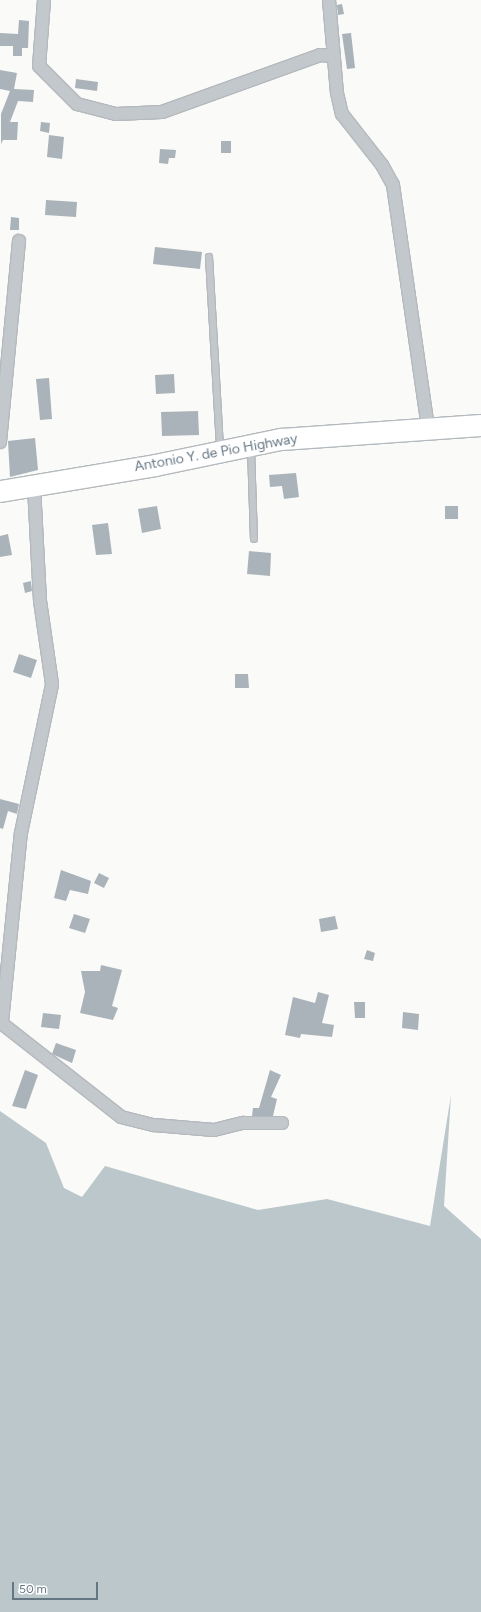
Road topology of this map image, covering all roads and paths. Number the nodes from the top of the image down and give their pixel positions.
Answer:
1 (44, 0) edge
2 (329, 0) edge
3 (334, 56) junction
4 (19, 241) dead end
5 (209, 257) dead end
6 (481, 425) edge
7 (428, 428) junction
8 (0, 442) edge
9 (251, 444) junction
10 (220, 450) junction
11 (34, 486) junction
12 (0, 491) edge
13 (254, 539) dead end
14 (1, 1022) edge
15 (282, 1123) dead end

1 - 3 street
2 - 3 street
3 - 7 street
4 - 8 street
5 - 10 lane
6 - 7 highway, Antonio Y. de Pio Highway
7 - 9 highway, Antonio Y. de Pio Highway
9 - 10 highway, Antonio Y. de Pio Highway
9 - 13 lane
10 - 11 highway, Antonio Y. de Pio Highway
11 - 12 highway, Antonio Y. de Pio Highway
11 - 14 street
14 - 15 street

